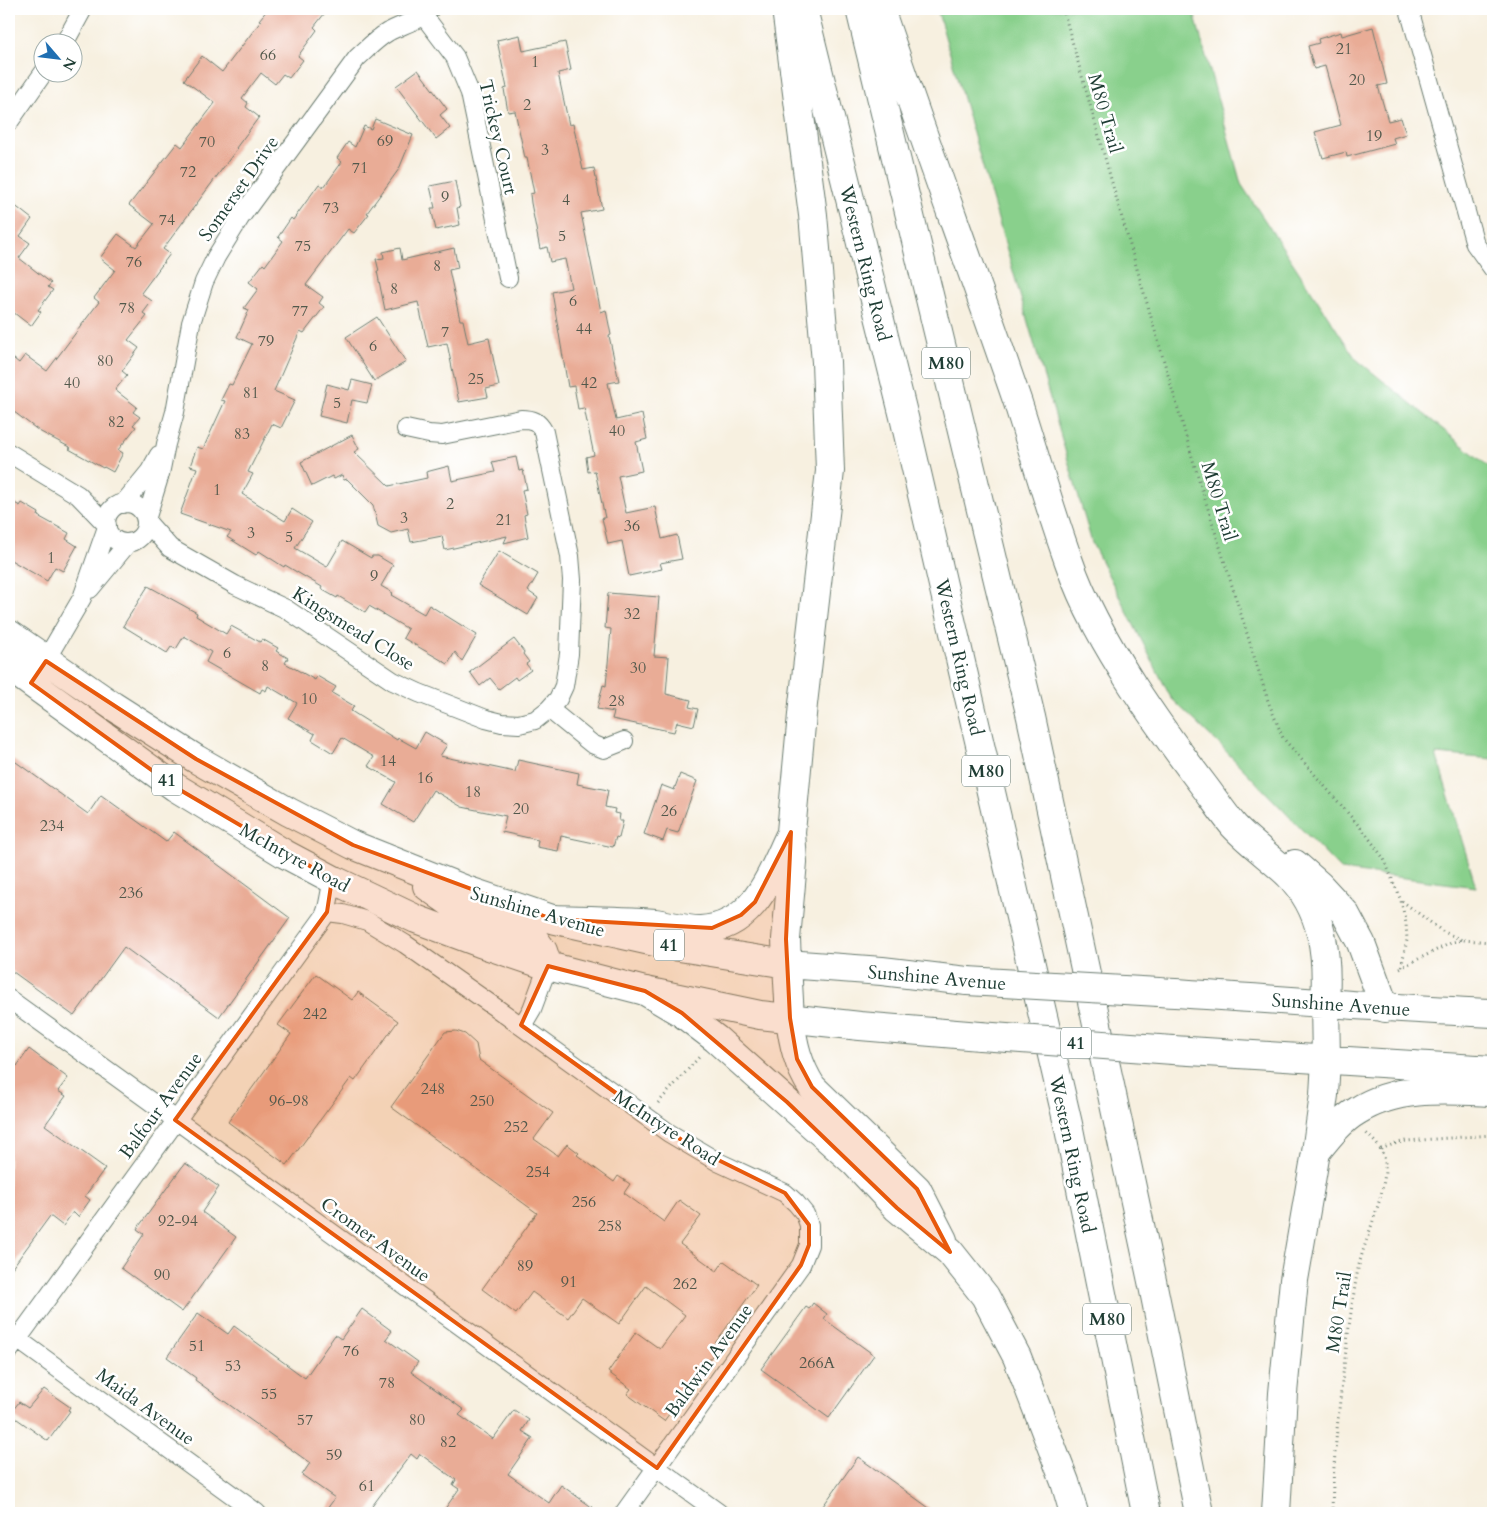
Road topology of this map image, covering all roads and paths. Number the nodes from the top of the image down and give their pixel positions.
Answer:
1 (83, 9) edge
2 (786, 9) edge
3 (803, 9) edge
4 (860, 9) edge
5 (880, 9) edge
6 (1063, 9) edge
7 (1409, 9) edge
8 (427, 12) edge
9 (70, 32) edge
10 (37, 82) edge
11 (9, 122) edge
12 (1493, 269) edge
13 (508, 278) dead end
14 (406, 429) dead end
15 (166, 444) junction
16 (9, 454) edge
17 (78, 495) junction
18 (122, 504) junction
19 (146, 521) junction
20 (107, 526) junction
21 (130, 542) junction
22 (170, 548) junction
23 (82, 598) junction
24 (9, 634) edge
25 (9, 667) edge
26 (39, 672) junction
27 (549, 709) junction
28 (624, 741) dead end
29 (1186, 762) junction
30 (791, 832) junction
31 (353, 846) junction
32 (393, 863) junction
33 (334, 880) junction
34 (1401, 900) junction
35 (327, 912) junction
36 (552, 919) junction
37 (1462, 940) junction
38 (1493, 942) edge
39 (787, 964) junction
40 (548, 966) junction
41 (646, 992) junction
42 (9, 999) edge
43 (1325, 1003) junction
44 (1385, 1008) junction
45 (1493, 1013) edge
46 (790, 1018) junction
47 (522, 1026) junction
48 (716, 1039) junction
49 (1326, 1060) junction
50 (1493, 1070) edge
51 (1493, 1092) edge
52 (646, 1116) junction
53 (175, 1120) junction
54 (1362, 1128) dead end
55 (1493, 1135) edge
56 (1381, 1149) junction
57 (1316, 1152) junction
58 (809, 1225) joint
59 (950, 1252) junction
60 (11, 1341) edge
61 (657, 1468) junction
62 (258, 1513) edge
63 (624, 1513) edge
64 (719, 1513) edge
65 (1074, 1513) edge
66 (1146, 1513) edge
67 (1198, 1513) edge
68 (1276, 1513) edge
69 (1332, 1513) edge

1 - 9 street
2 - 30 main road
3 - 66 main road, Western Ring Road / M80
4 - 67 main road, M80
5 - 29 main road
6 - 34 path, M80 Trail
7 - 12 street
8 - 13 street, Trickey Court
8 - 15 street, Somerset Drive
10 - 11 street
14 - 27 street, Kingsmead Close
15 - 18 street, Somerset Drive
15 - 19 street, Somerset Drive
16 - 17 street
17 - 18 street
17 - 20 street
18 - 19 street
18 - 20 street
19 - 21 street
19 - 22 street, Kingsmead Close
20 - 21 street
20 - 23 street
21 - 22 street, Kingsmead Close
21 - 23 street
22 - 27 street, Kingsmead Close
23 - 26 street
24 - 26 main road, McIntyre Road / 41
25 - 26 main road, McIntyre Road / 41
26 - 31 main road, McIntyre Road / 41
26 - 33 main road, McIntyre Road / 41
27 - 28 street
29 - 43 main road
29 - 44 main road
30 - 36 main road
30 - 39 main road
31 - 32 main road, McIntyre Road / 41
31 - 33 main road
32 - 36 main road, Sunshine Avenue / 41
32 - 40 main road
33 - 35 street, Balfour Avenue
33 - 40 main road, McIntyre Road / 41
34 - 37 path
34 - 37 path, M80 Trail
35 - 47 street, McIntyre Road
35 - 53 street, Balfour Avenue
36 - 39 main road, Sunshine Avenue / 41
37 - 38 path
39 - 43 main road, Sunshine Avenue / 41, bridge
39 - 46 main road
40 - 41 main road, 41
40 - 47 street
41 - 46 main road, 41
41 - 48 main road
42 - 53 street, Cromer Avenue
43 - 44 main road, Sunshine Avenue / 41
43 - 49 main road
44 - 45 main road, Sunshine Avenue / 41
46 - 49 main road, 41, bridge
46 - 59 main road
47 - 52 street, McIntyre Road
48 - 52 path
48 - 59 main road
49 - 50 main road, 41
49 - 57 main road
51 - 57 main road
52 - 58 street, McIntyre Road
53 - 60 street, Balfour Avenue
53 - 61 street, Cromer Avenue
54 - 56 path
55 - 56 path
56 - 69 path, M80 Trail
57 - 68 main road
58 - 61 street, Baldwin Avenue
59 - 65 main road
60 - 62 street, Maida Avenue
61 - 63 street, Baldwin Avenue
61 - 64 street, Cromer Avenue

